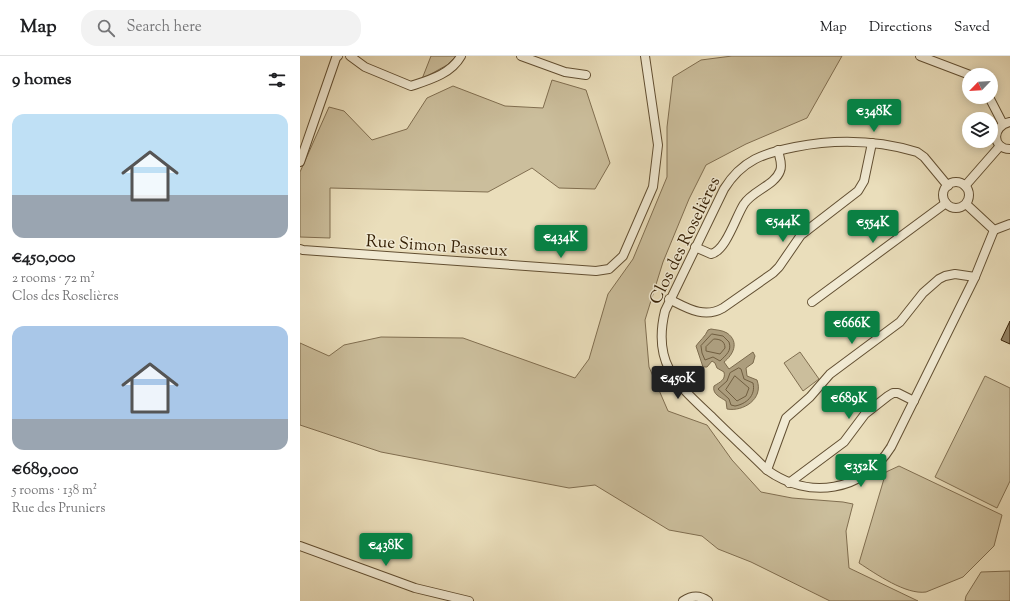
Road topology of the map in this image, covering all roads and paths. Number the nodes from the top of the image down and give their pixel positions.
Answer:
1 (338, 56) edge
2 (350, 56) edge
3 (461, 56) edge
4 (522, 56) edge
5 (645, 56) edge
6 (920, 56) edge
7 (962, 72) edge
8 (586, 75) dead end
9 (994, 104) edge
10 (1006, 123) edge
11 (872, 143) junction
12 (1000, 146) junction
13 (778, 150) junction
14 (1010, 150) edge
15 (300, 162) edge
16 (948, 186) junction
17 (965, 186) junction
18 (946, 203) junction
19 (966, 204) junction
20 (1010, 224) edge
21 (994, 230) junction
22 (695, 247) junction
23 (300, 249) edge
24 (975, 277) junction
25 (669, 299) junction
26 (812, 302) dead end
27 (914, 401) junction
28 (767, 470) junction
29 (789, 482) junction
30 (300, 546) edge
31 (458, 600) edge
32 (469, 601) edge
33 (683, 601) edge
34 (708, 601) edge

1 - 15 street
2 - 3 street
4 - 8 street
5 - 23 street, Rue Simon Passeux
6 - 7 street
9 - 10 street
10 - 12 street
11 - 13 street, Clos des Roselières
11 - 16 street, Clos des Roselières
11 - 25 street
12 - 14 street
12 - 17 street
13 - 22 street, Clos des Roselières
13 - 22 street
16 - 17 street
16 - 18 street
17 - 19 street
18 - 19 street
18 - 26 street
19 - 21 street
20 - 21 street
21 - 24 street, Clos des Roselières
22 - 25 street, Clos des Roselières
24 - 27 street, Clos des Roselières
24 - 28 street
25 - 28 street, Clos des Roselières
27 - 29 street
27 - 29 street, Clos des Roselières
28 - 29 street, Clos des Roselières
30 - 31 street
31 - 32 street
33 - 34 street

